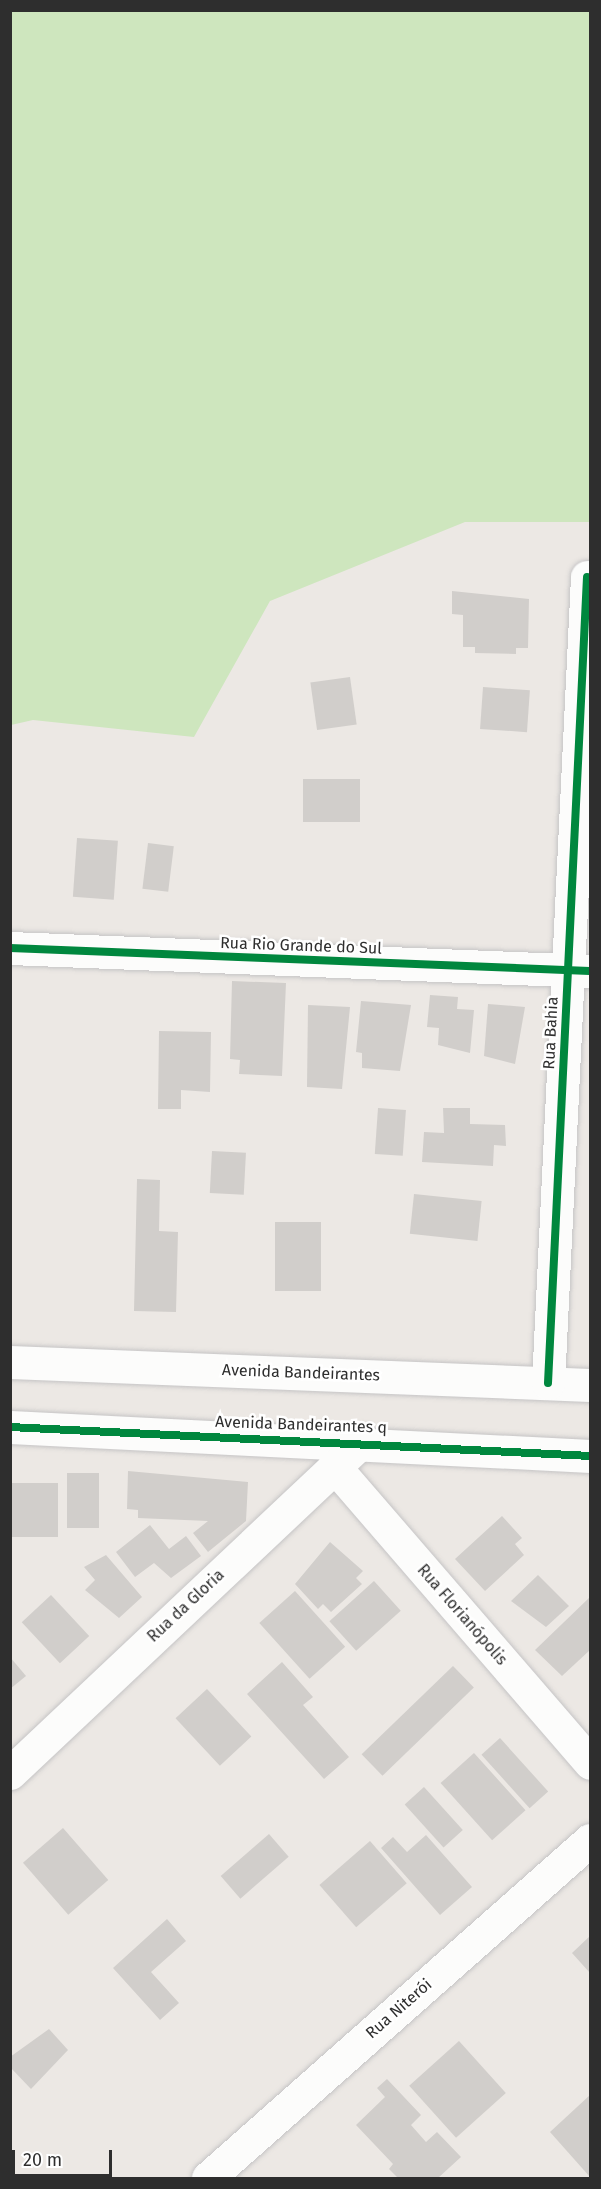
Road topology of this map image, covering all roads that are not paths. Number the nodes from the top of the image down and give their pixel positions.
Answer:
1 (587, 577) dead end
2 (10, 948) edge
3 (579, 970) edge
4 (10, 1362) edge
5 (548, 1383) junction
6 (591, 1385) edge
7 (10, 1427) edge
8 (362, 1441) junction
9 (591, 1456) edge
10 (334, 1466) junction
11 (591, 1763) edge
12 (10, 1773) edge
13 (591, 1840) edge
14 (208, 2178) edge

1 - 3 street, Rua Bahia
2 - 3 street, Rua Rio Grande do Sul
3 - 5 street, Rua Bahia
4 - 5 street, Avenida Bandeirantes
5 - 6 street, Avenida Bandeirantes
7 - 8 street, Avenida Bandeirantes q
8 - 9 street, Avenida Bandeirantes q
8 - 10 street, Rua da Gloria
10 - 11 street, Rua Florianópolis
10 - 12 street, Rua da Gloria
13 - 14 street, Rua Niterói

